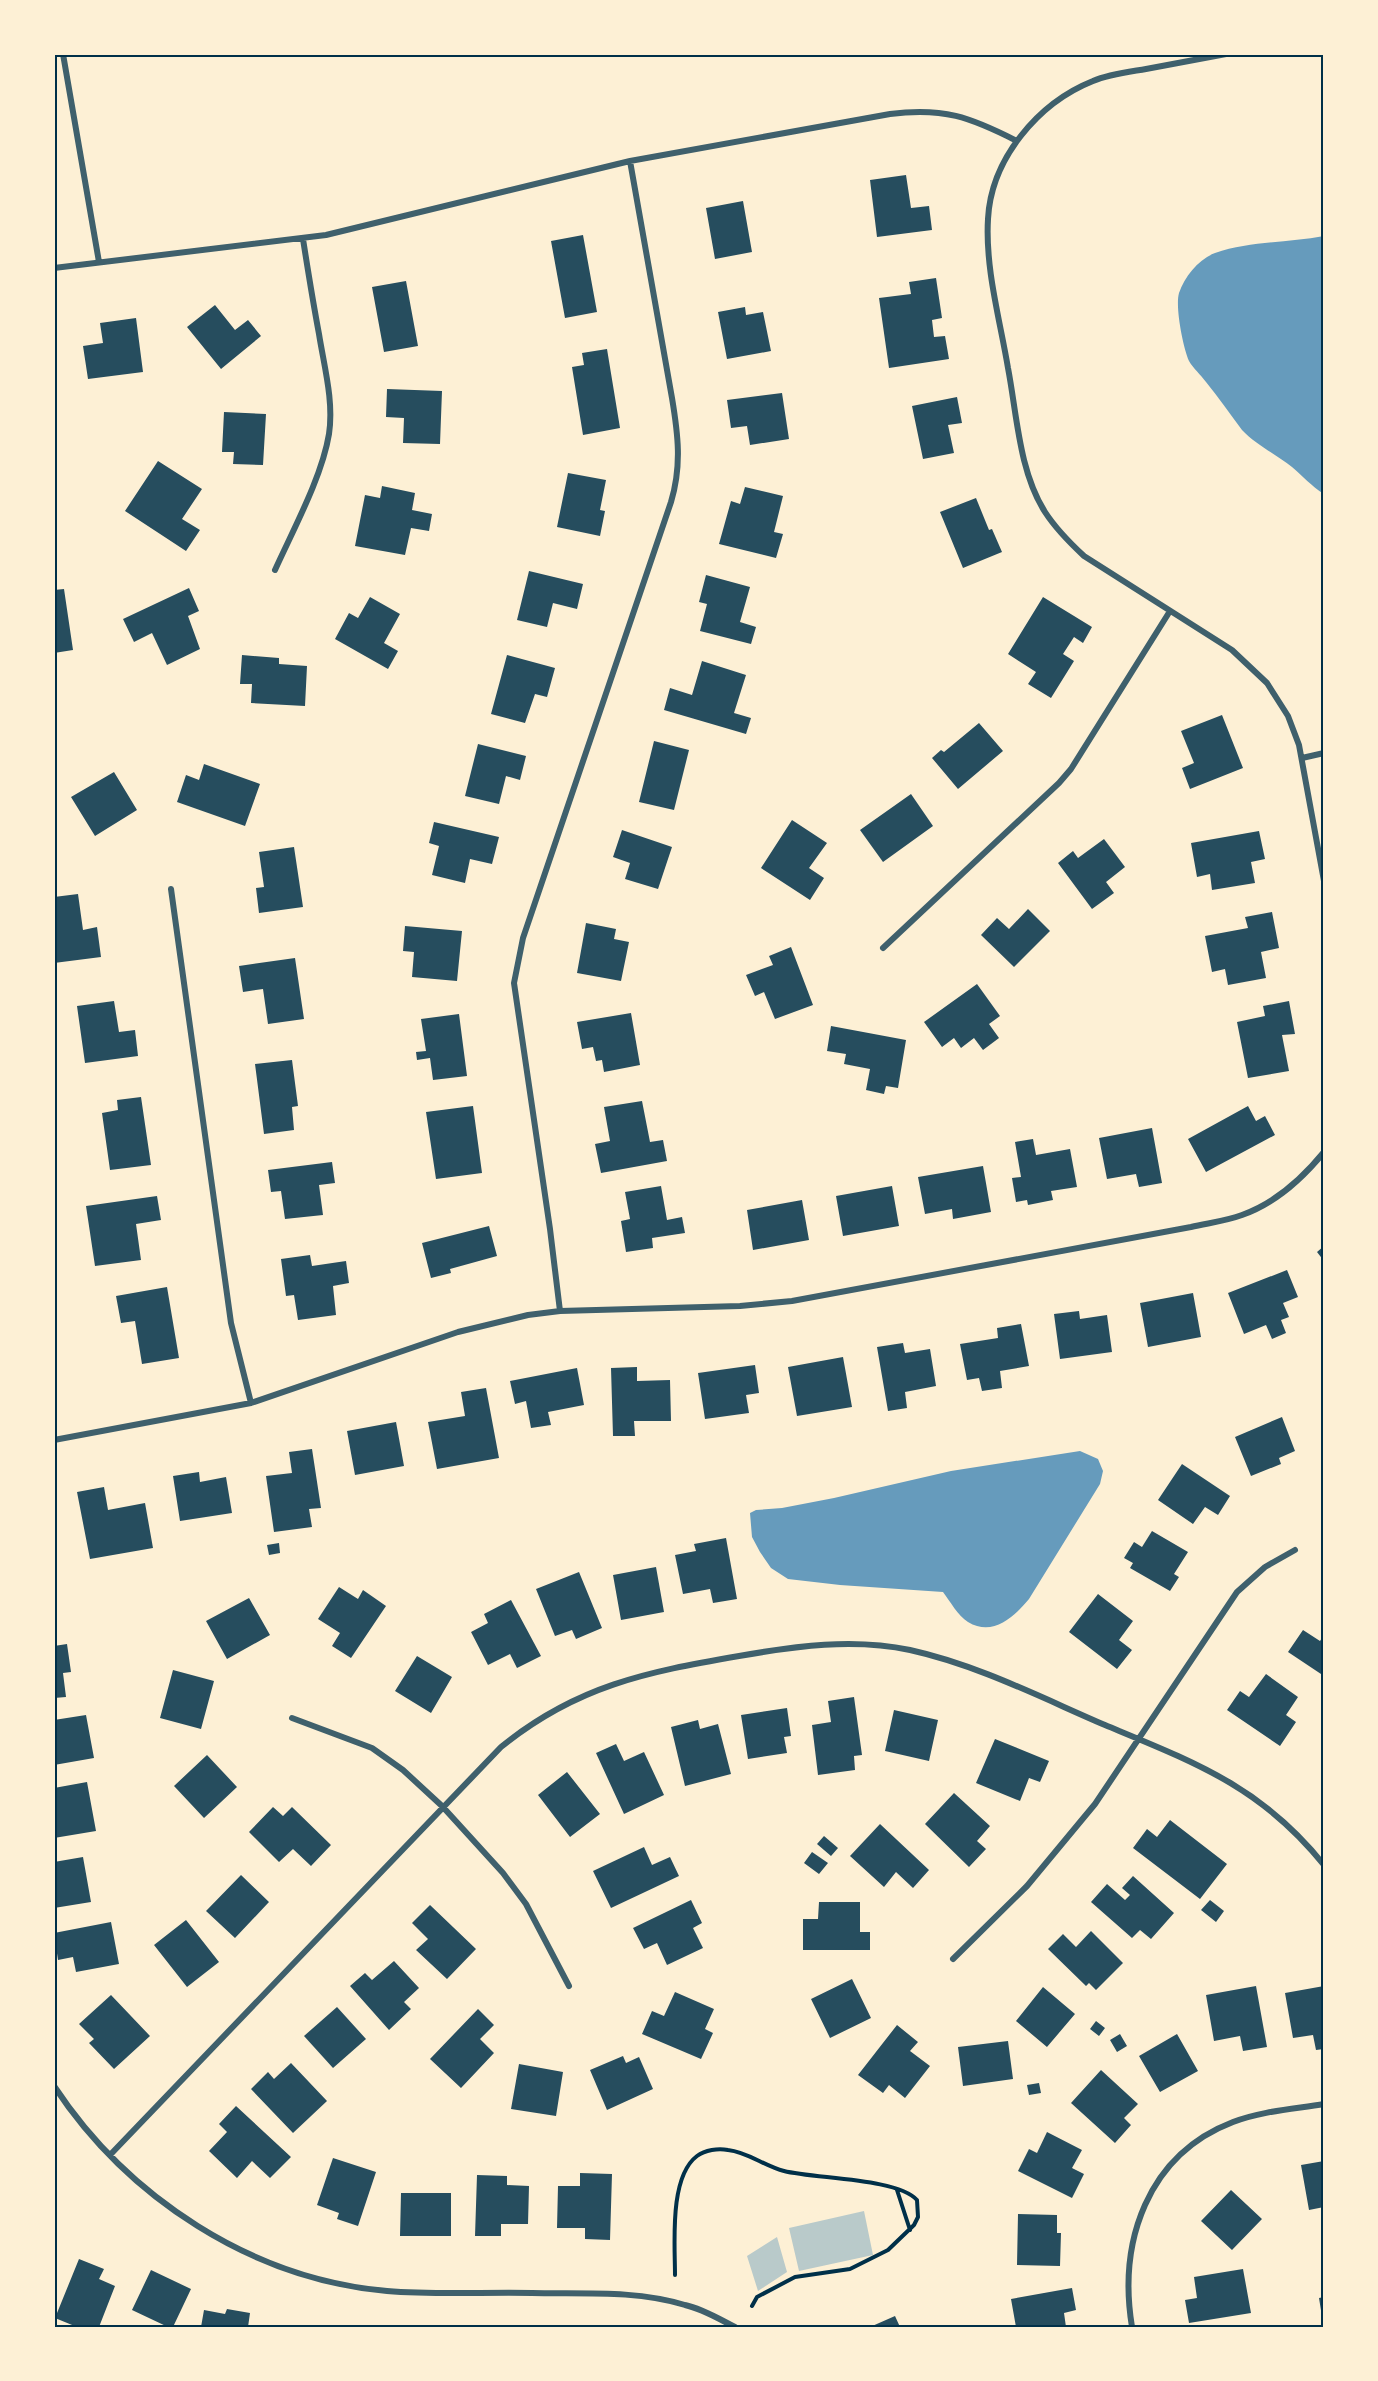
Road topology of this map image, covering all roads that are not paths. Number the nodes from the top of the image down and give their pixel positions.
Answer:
1 (63, 54) edge
2 (1226, 54) edge
3 (1017, 141) junction
4 (630, 161) junction
5 (303, 239) junction
6 (99, 262) junction
7 (54, 268) edge
8 (275, 570) dead end
9 (1170, 611) junction
10 (1324, 753) edge
11 (1302, 758) junction
12 (1324, 882) edge
13 (171, 889) dead end
14 (883, 948) dead end
15 (1324, 1152) edge
16 (560, 1311) junction
17 (251, 1403) junction
18 (54, 1440) edge
19 (1296, 1550) dead end
20 (292, 1718) dead end
21 (1140, 1739) junction
22 (442, 1806) junction
23 (1324, 1865) edge
24 (953, 1959) dead end
25 (569, 1986) dead end
26 (54, 2086) edge
27 (1324, 2104) edge
28 (110, 2155) junction
29 (735, 2327) edge
30 (1132, 2327) edge

1 - 6 street
2 - 3 street
3 - 4 street
3 - 9 street
4 - 5 street
4 - 16 street
5 - 6 street
5 - 8 street
6 - 7 street
9 - 11 street
9 - 14 street
10 - 11 street
11 - 12 street
13 - 17 street
15 - 16 street
16 - 17 street
17 - 18 street
19 - 21 street
20 - 22 street
21 - 22 street
21 - 23 street
21 - 24 street
22 - 25 street
22 - 28 street
26 - 28 street
27 - 30 street
28 - 29 street

